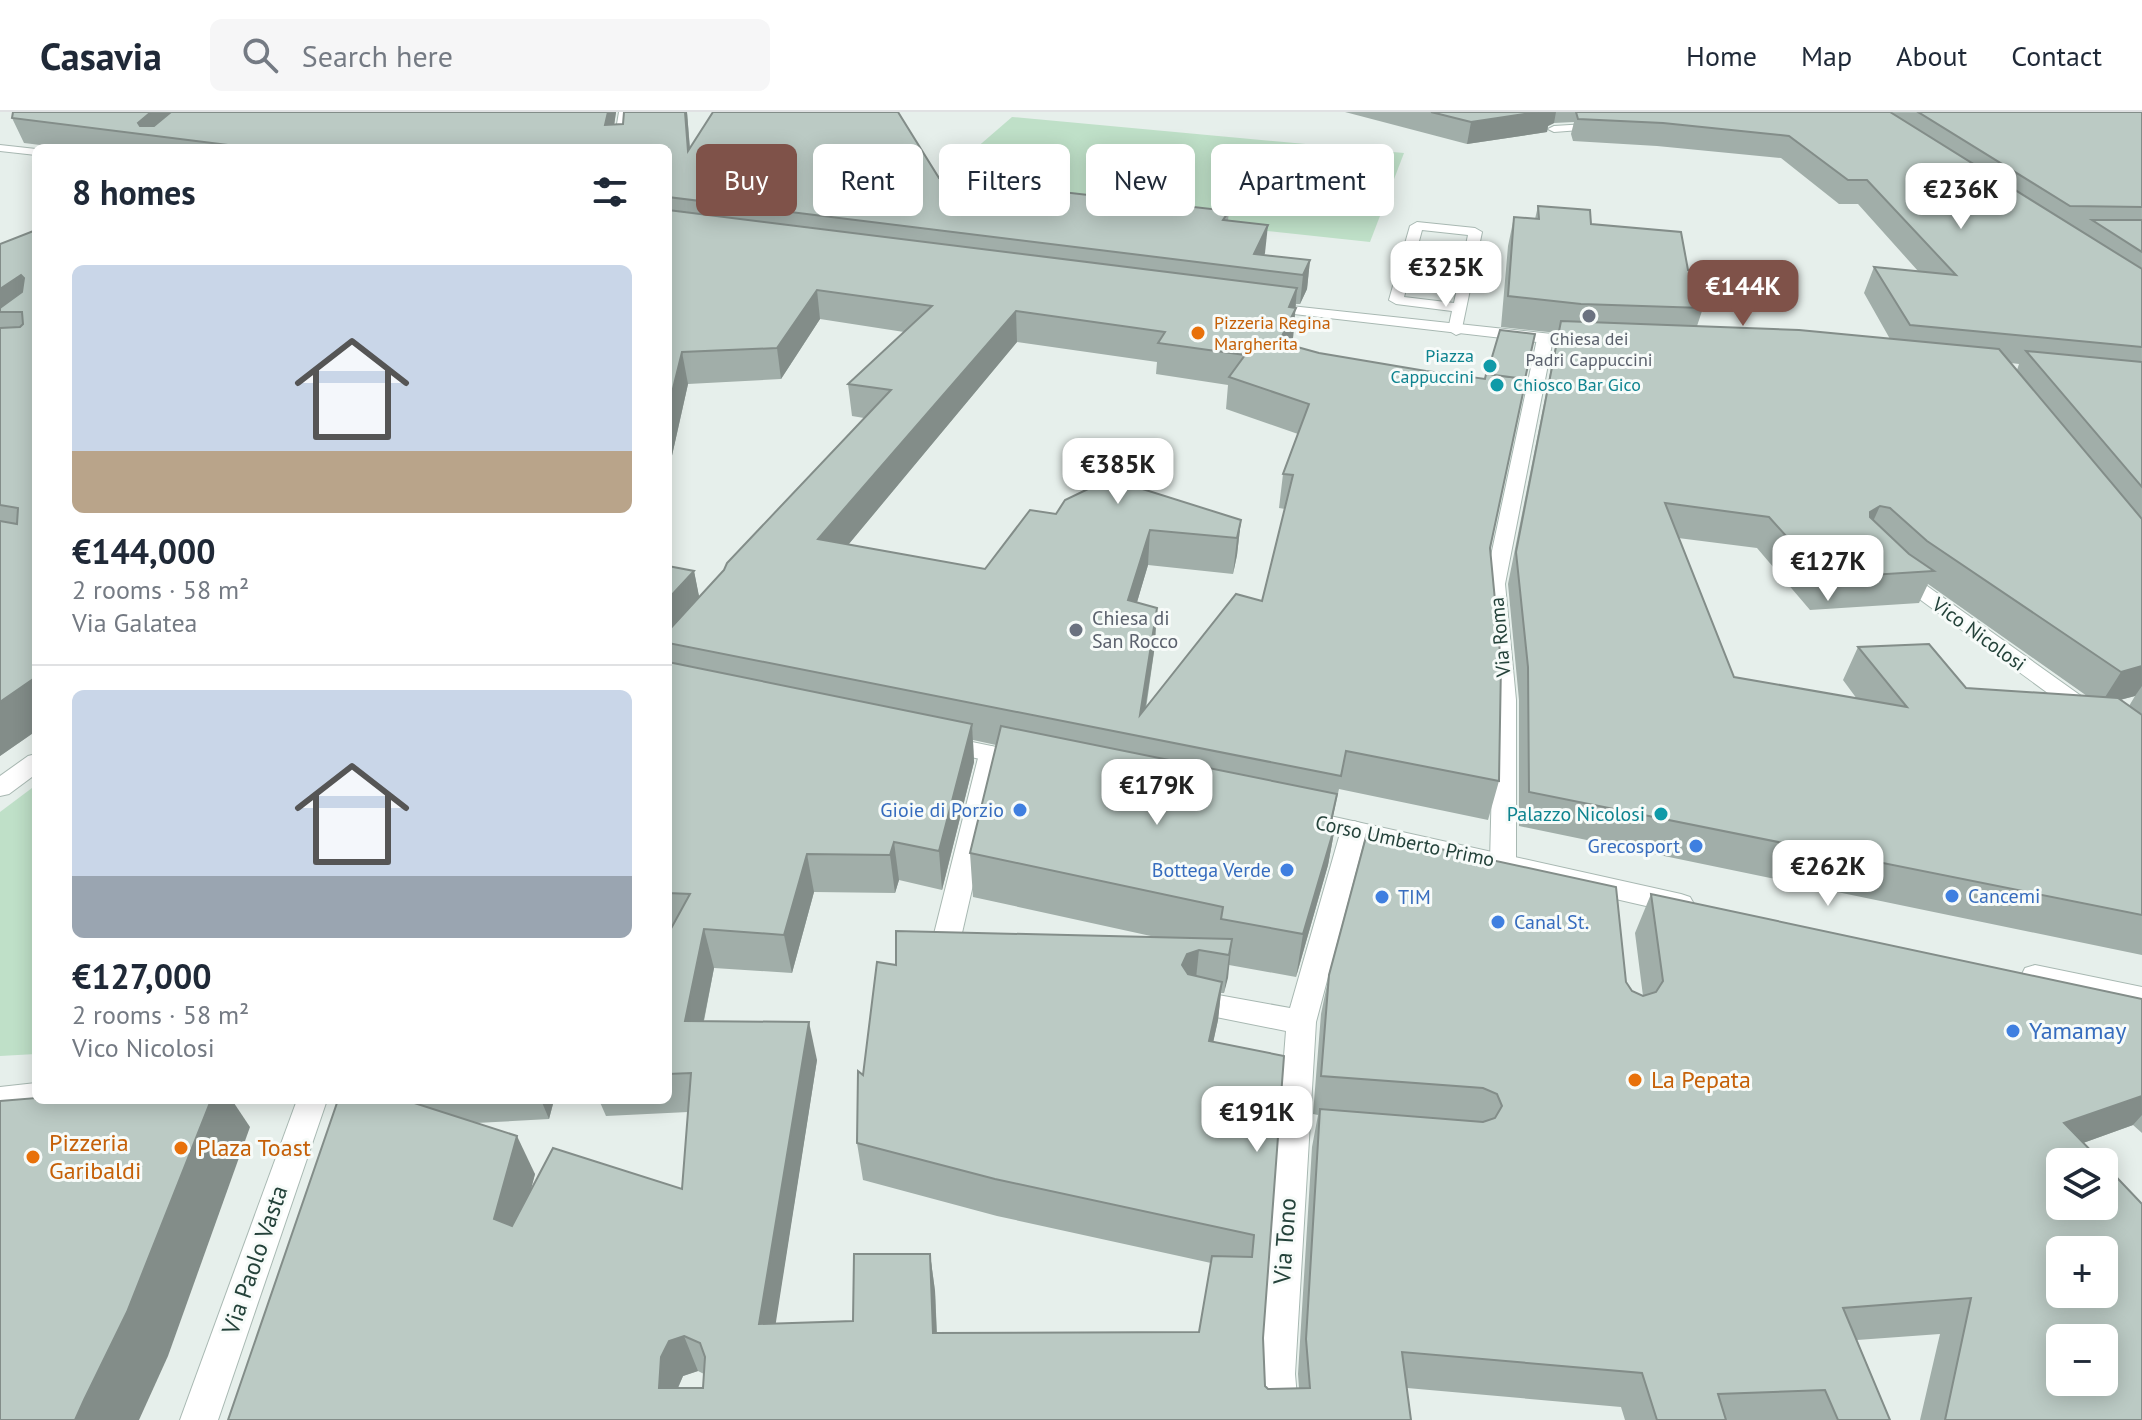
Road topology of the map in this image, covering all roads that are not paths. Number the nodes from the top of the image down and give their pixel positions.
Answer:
1 (624, 112) edge
2 (1562, 112) edge
3 (1613, 125) edge
4 (1583, 127) junction
5 (1554, 129) dead end
6 (619, 144) edge
7 (0, 148) edge
8 (32, 152) edge
9 (1243, 304) edge
10 (1460, 308) junction
11 (1456, 330) junction
12 (1545, 339) junction
13 (1604, 343) edge
14 (1880, 557) edge
15 (2107, 717) edge
16 (914, 738) edge
17 (991, 754) junction
18 (32, 765) edge
19 (1054, 767) edge
20 (0, 788) edge
21 (1286, 815) edge
22 (1354, 830) junction
23 (1503, 862) junction
24 (1614, 889) junction
25 (1705, 909) edge
26 (1617, 918) edge
27 (945, 946) edge
28 (2007, 971) edge
29 (2142, 998) edge
30 (1196, 1002) edge
31 (1301, 1022) junction
32 (32, 1096) edge
33 (0, 1100) edge
34 (311, 1104) edge
35 (199, 1420) edge
36 (1280, 1420) edge

1 - 6 street
2 - 4 street
3 - 4 street
4 - 5 street
7 - 8 street
9 - 11 street
10 - 10 street
10 - 11 street
11 - 12 street
12 - 13 street
12 - 23 street, Via Roma
14 - 15 street, Vico Nicolosi
16 - 17 street
17 - 19 street
17 - 27 street
18 - 20 street
21 - 22 street, Corso Umberto Primo
22 - 23 street, Corso Umberto Primo
22 - 31 street, Via Tono
23 - 24 street, Corso Umberto Primo
24 - 25 street, Corso Umberto Primo
24 - 26 street
28 - 29 street
30 - 31 street
31 - 36 street, Via Tono
32 - 33 street
34 - 35 street, Via Paolo Vasta

